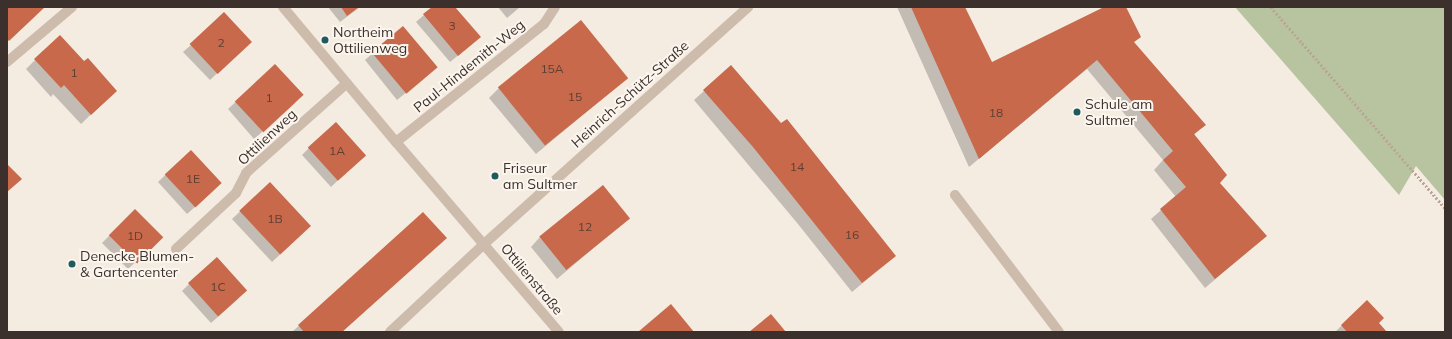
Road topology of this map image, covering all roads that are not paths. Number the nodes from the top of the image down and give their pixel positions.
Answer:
1 (72, 7) edge
2 (283, 7) edge
3 (555, 7) edge
4 (748, 7) edge
5 (7, 62) edge
6 (347, 82) junction
7 (396, 142) junction
8 (955, 195) dead end
9 (484, 244) junction
10 (176, 249) dead end
11 (390, 332) edge
12 (559, 332) edge
13 (1059, 332) edge

1 - 5 street
2 - 6 street
3 - 7 street, Paul-Hindemith-Weg
4 - 9 street, Heinrich-Schütz-Straße
6 - 7 street
6 - 10 street, Ottilienweg
7 - 9 street
8 - 13 street
9 - 11 street, Heinrich-Schütz-Straße
9 - 12 street, Ottilienstraße

